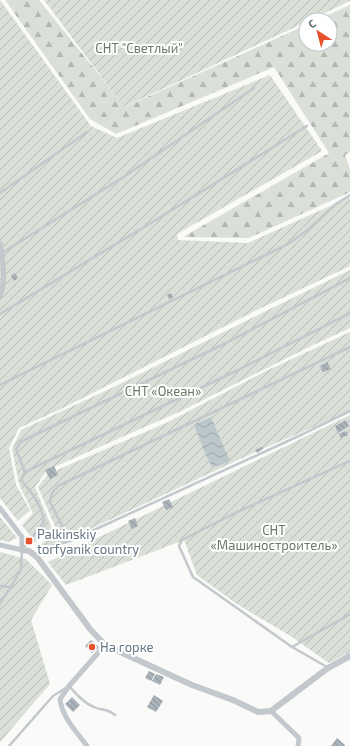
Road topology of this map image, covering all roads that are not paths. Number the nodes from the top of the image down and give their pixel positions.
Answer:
1 (254, 88) dead end
2 (308, 126) dead end
3 (87, 132) dead end
4 (0, 193) edge
5 (350, 195) edge
6 (0, 243) edge
7 (1, 254) edge
8 (350, 278) edge
9 (0, 296) edge
10 (350, 313) edge
11 (0, 314) edge
12 (350, 347) edge
13 (0, 385) edge
14 (350, 411) edge
15 (350, 461) edge
16 (25, 472) junction
17 (0, 508) edge
18 (70, 541) junction
19 (0, 545) edge
20 (22, 550) junction
21 (37, 557) junction
22 (0, 586) edge
23 (12, 587) junction
24 (0, 602) edge
25 (350, 614) edge
26 (105, 645) junction
27 (292, 647) junction
28 (350, 656) edge
29 (328, 668) junction
30 (69, 686) junction
31 (271, 711) junction
32 (115, 715) dead end
33 (9, 746) edge
34 (87, 746) edge
35 (298, 746) edge

1 - 7 lane
2 - 11 lane
3 - 4 lane
5 - 13 lane
6 - 7 street
7 - 9 street
8 - 16 lane
10 - 16 lane
12 - 18 lane
14 - 18 lane
15 - 27 lane
16 - 20 lane
17 - 20 street
18 - 21 lane
19 - 20 street
20 - 21 street
20 - 23 lane
21 - 26 street
22 - 23 lane
23 - 24 lane
25 - 27 lane
26 - 30 street
26 - 31 street
27 - 29 lane
28 - 29 street
29 - 31 street
30 - 32 lane
30 - 33 lane
30 - 34 street
31 - 35 street

